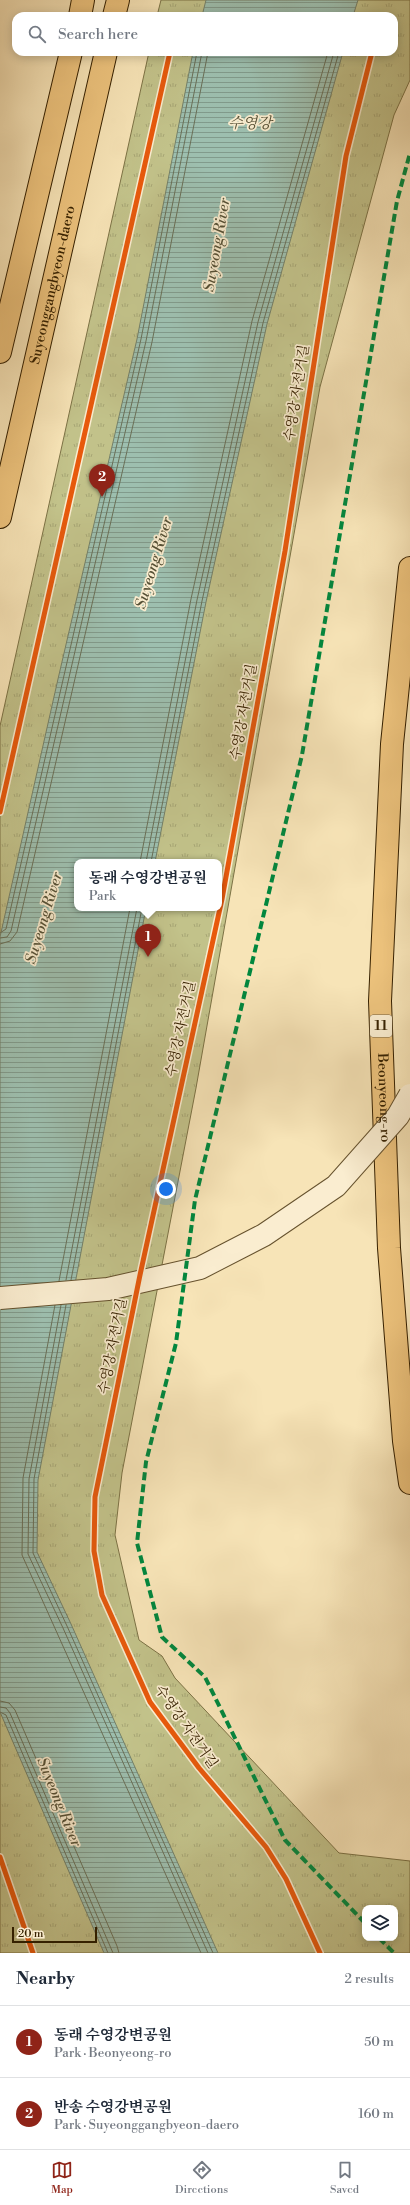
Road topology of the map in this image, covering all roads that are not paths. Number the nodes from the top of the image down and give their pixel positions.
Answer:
1 (83, 0) edge
2 (118, 0) edge
3 (81, 12) edge
4 (115, 12) edge
5 (70, 56) edge
6 (105, 56) edge
7 (0, 352) edge
8 (0, 517) edge
9 (410, 568) edge
10 (410, 1095) edge
11 (0, 1298) edge
12 (410, 1483) edge

1 - 3 main road
2 - 4 main road
5 - 7 main road
6 - 8 main road, Suyeonggangbyeon-daero
9 - 12 main road, Beonyeong-ro / 11
10 - 11 street, bridge

